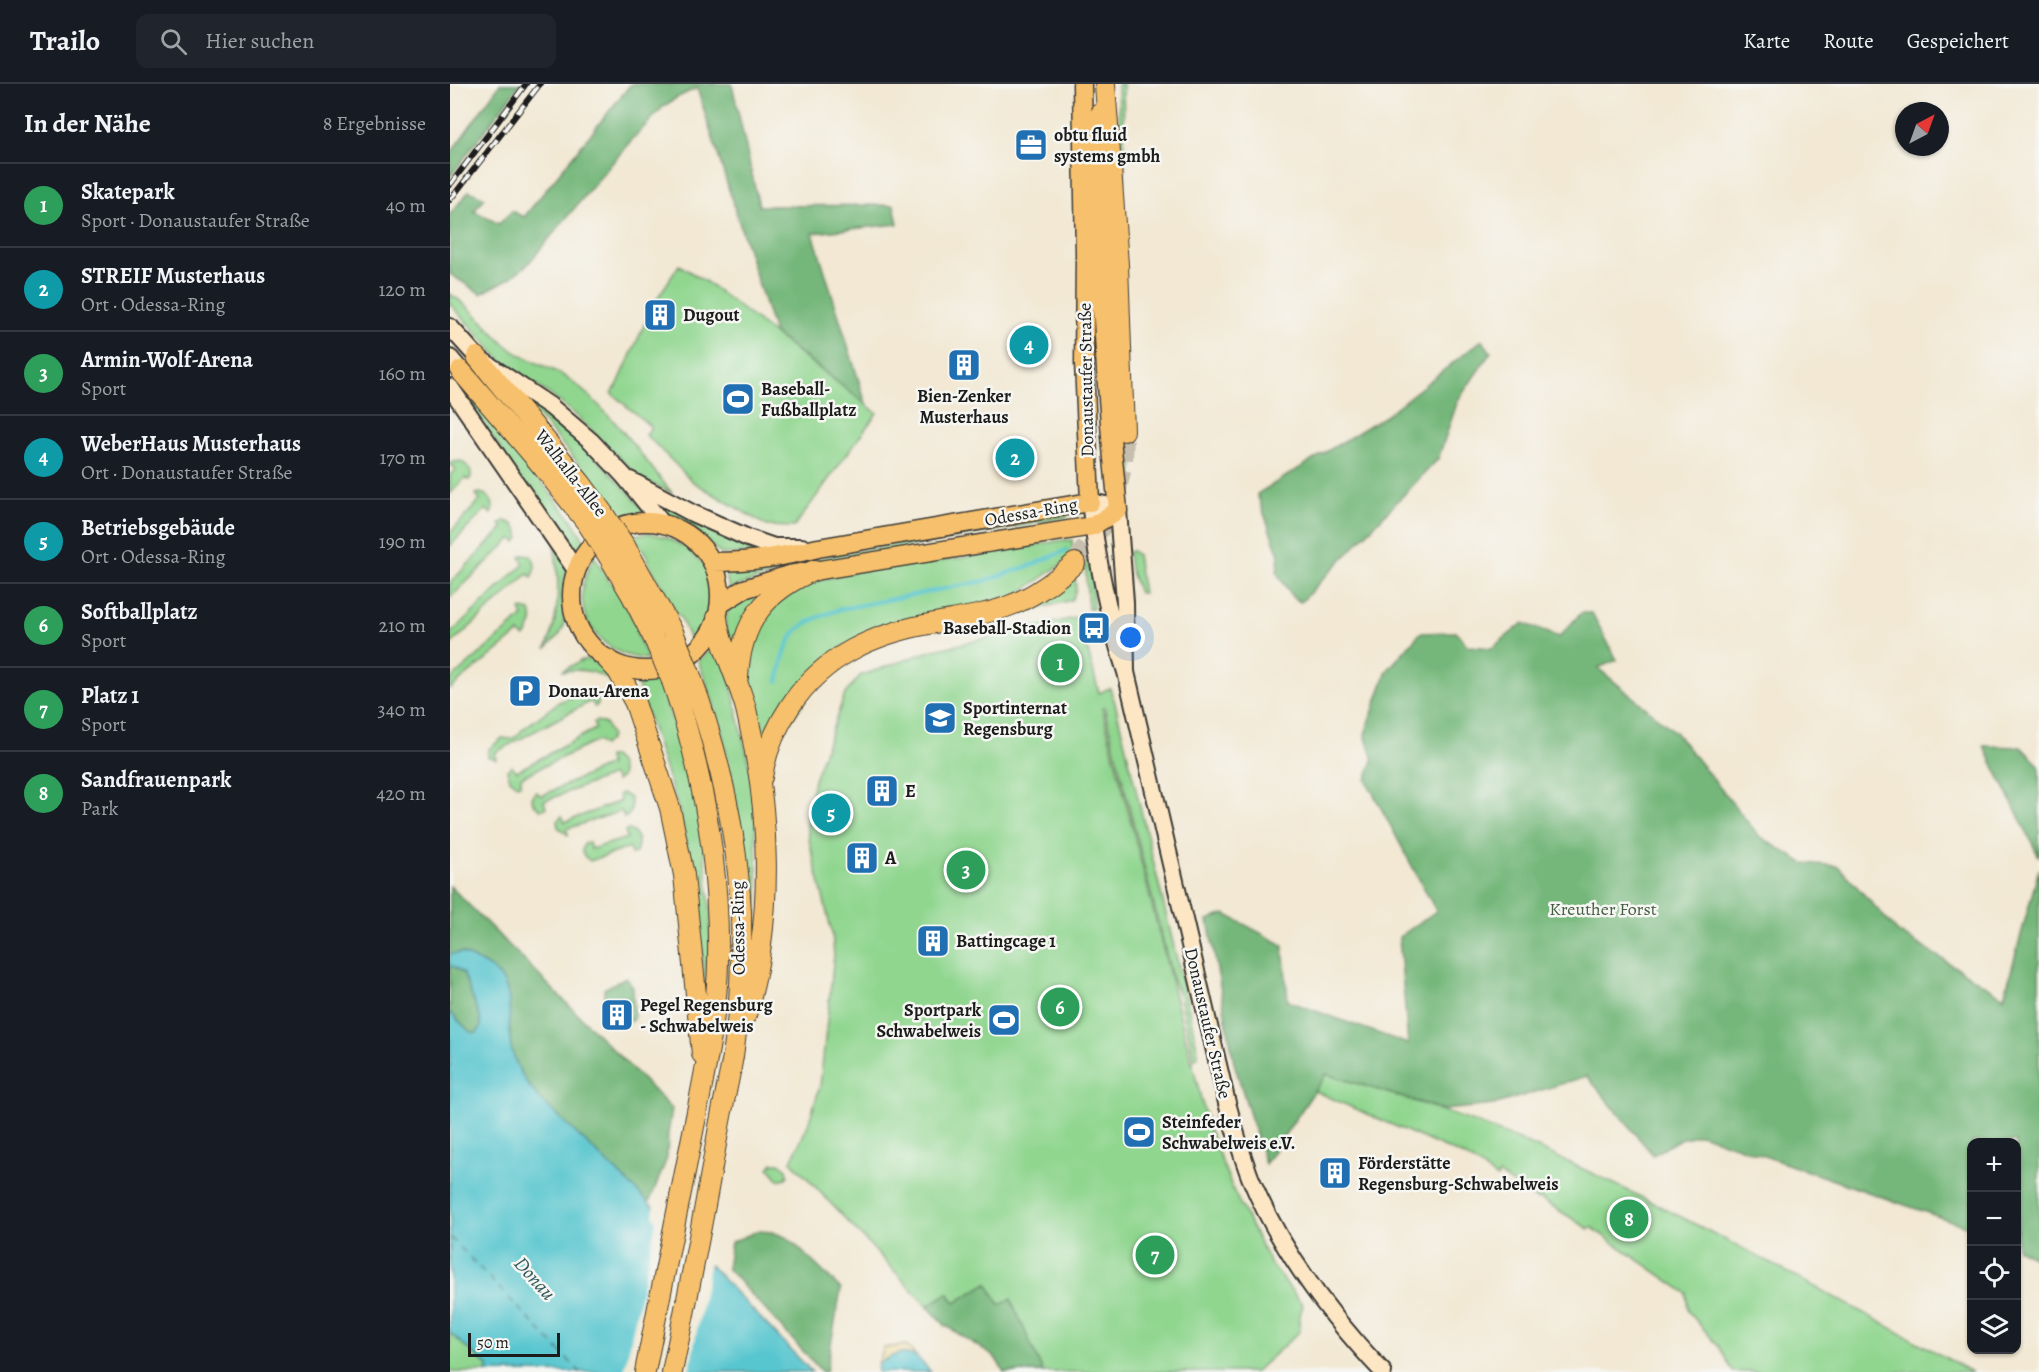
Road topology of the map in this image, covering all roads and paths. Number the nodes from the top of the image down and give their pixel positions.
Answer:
1 (1082, 84) edge
2 (1103, 84) edge
3 (450, 327) edge
4 (477, 357) junction
5 (454, 372) edge
6 (1124, 430) tunnel mouth
7 (624, 476) junction
8 (1090, 502) junction
9 (1118, 510) junction
10 (595, 518) junction
11 (662, 523) junction
12 (1093, 526) junction
13 (818, 548) junction
14 (712, 562) junction
15 (1075, 563) tunnel mouth
16 (576, 570) junction
17 (815, 570) junction
18 (718, 611) junction
19 (664, 637) junction
20 (607, 659) junction
21 (1126, 672) junction
22 (681, 677) junction
23 (738, 680) junction
24 (761, 788) junction
25 (733, 1058) junction
26 (704, 1072) junction
27 (645, 1372) edge
28 (672, 1372) edge
29 (1383, 1372) edge

1 - 8 main road, Donaustaufer Straße
2 - 6 highway
2 - 9 main road, Donaustaufer Straße
3 - 4 main road, Walhalla-Allee
4 - 7 main road
4 - 10 highway, Walhalla-Allee
5 - 10 highway, Walhalla-Allee
5 - 16 main road
7 - 11 main road
7 - 13 main road
8 - 9 main road, Odessa-Ring
8 - 12 main road, Donaustaufer Straße
8 - 13 main road, Odessa-Ring
9 - 12 main road, Odessa-Ring
9 - 21 main road, Donaustaufer Straße
10 - 19 highway, Walhalla-Allee, bridge
10 - 19 highway, Walhalla-Allee, bridge
11 - 14 main road
11 - 16 main road
12 - 17 main road, Odessa-Ring
12 - 21 main road, Donaustaufer Straße
13 - 14 main road, Odessa-Ring
14 - 18 main road
15 - 24 highway
16 - 20 main road
17 - 18 main road, Odessa-Ring
17 - 23 highway
18 - 20 main road
18 - 23 highway
19 - 22 highway, Odessa-Ring, bridge
20 - 26 highway
21 - 29 main road, Donaustaufer Straße
22 - 25 highway, Odessa-Ring
22 - 26 highway, Odessa-Ring
23 - 24 highway
24 - 25 highway
25 - 28 highway, Odessa-Ring
26 - 27 highway, Odessa-Ring

